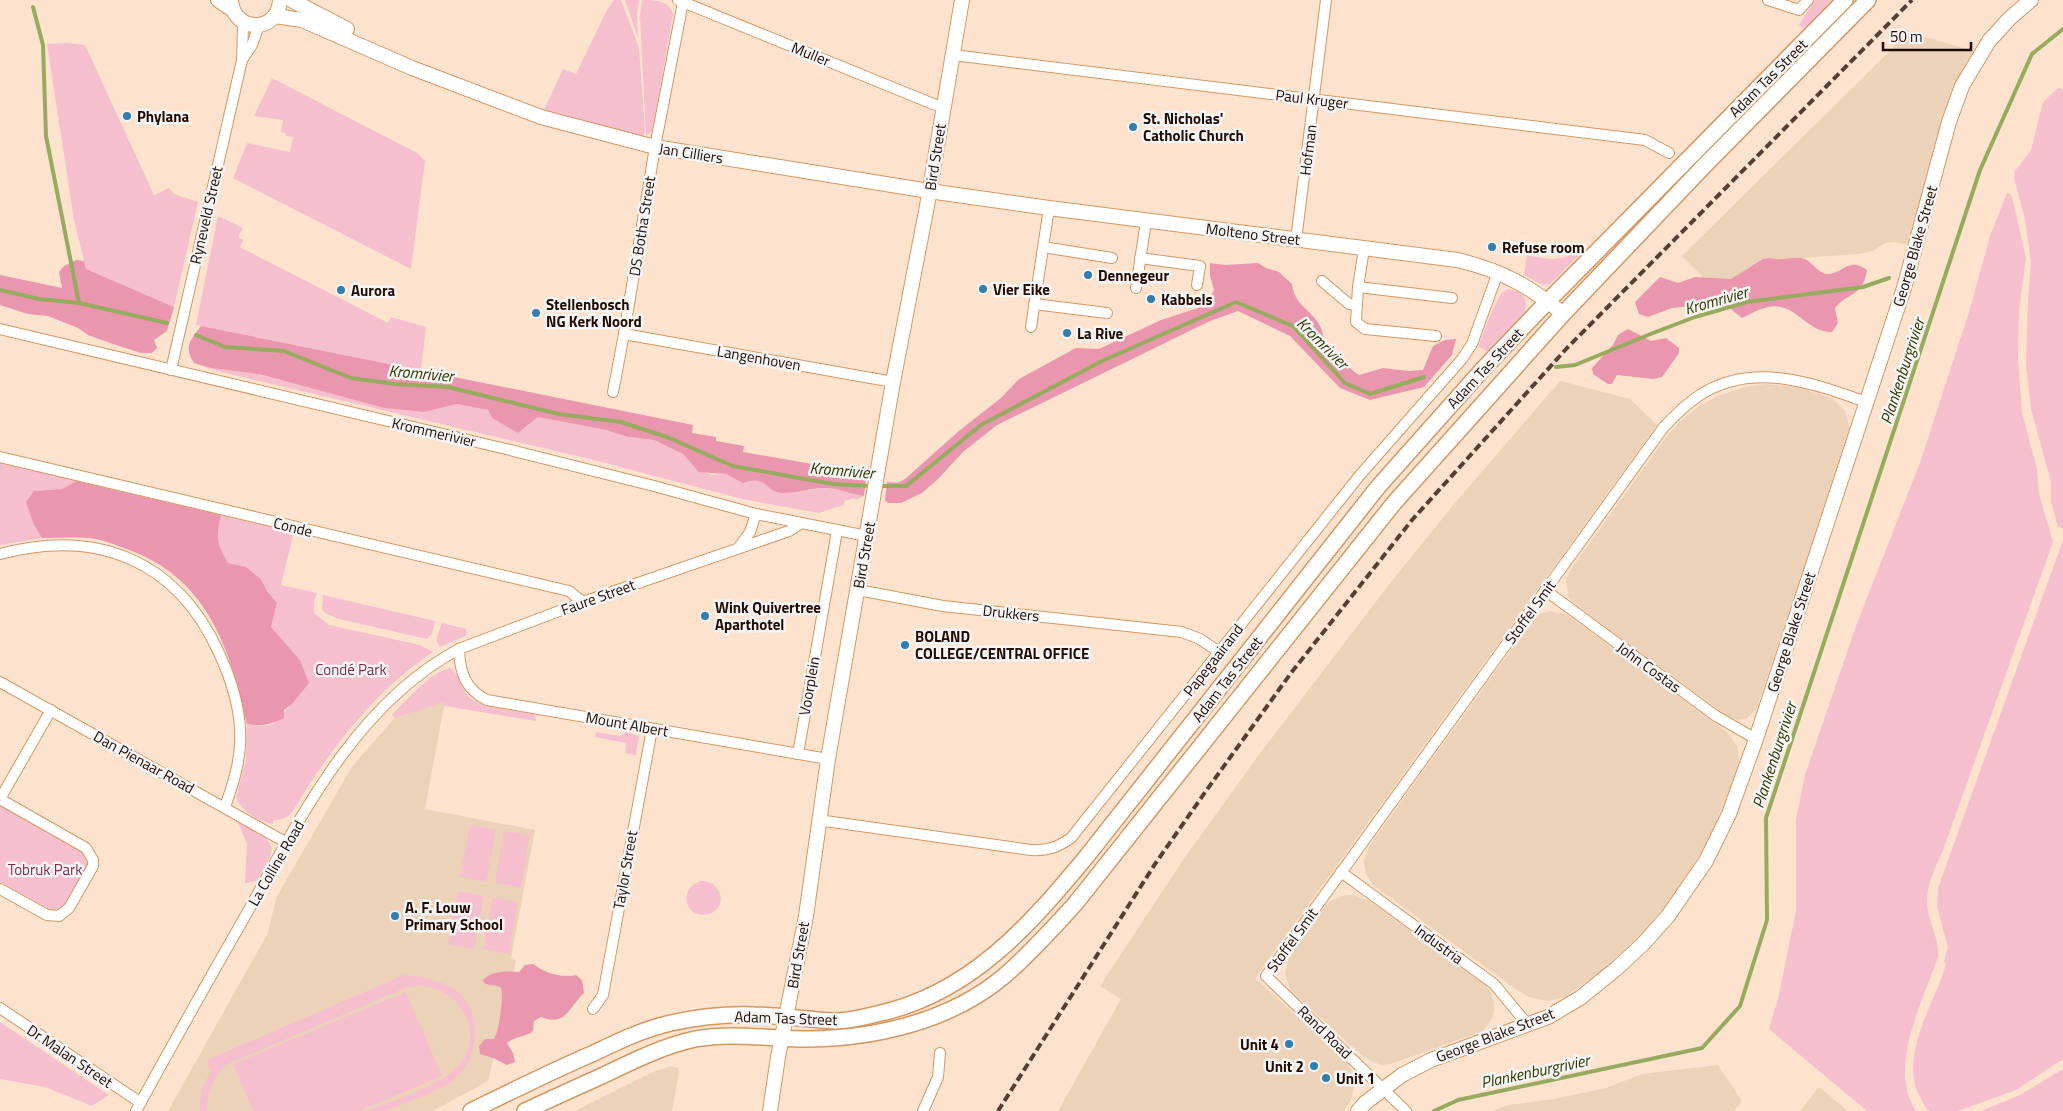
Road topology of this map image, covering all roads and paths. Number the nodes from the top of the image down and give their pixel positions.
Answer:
1 (218, 0) edge
2 (280, 0) edge
3 (291, 0) edge
4 (962, 0) edge
5 (1326, 0) edge
6 (1768, 0) edge
7 (1808, 0) edge
8 (1845, 0) edge
9 (1868, 0) edge
10 (2031, 0) edge
11 (680, 1) edge
12 (235, 10) edge
13 (275, 16) junction
14 (259, 25) junction
15 (953, 55) junction
16 (242, 60) junction
17 (459, 86) junction
18 (1315, 100) junction
19 (943, 108) junction
20 (655, 148) junction
21 (1669, 153) dead end
22 (929, 191) junction
23 (1049, 208) junction
24 (1146, 221) junction
25 (1296, 240) junction
26 (1043, 247) junction
27 (1364, 249) junction
28 (1112, 258) dead end
29 (1140, 258) junction
30 (1498, 272) junction
31 (1322, 281) dead end
32 (1198, 285) dead end
33 (1358, 287) junction
34 (1136, 288) dead end
35 (1452, 298) dead end
36 (1548, 301) junction
37 (1034, 304) junction
38 (1356, 305) junction
39 (1107, 313) dead end
40 (1563, 314) junction
41 (1031, 327) dead end
42 (0, 329) edge
43 (624, 334) junction
44 (1436, 336) dead end
45 (170, 370) junction
46 (893, 382) junction
47 (613, 392) dead end
48 (1866, 402) junction
49 (0, 457) edge
50 (756, 514) junction
51 (800, 524) junction
52 (837, 531) junction
53 (867, 536) junction
54 (738, 547) junction
55 (0, 554) edge
56 (858, 590) junction
57 (1545, 590) junction
58 (583, 602) junction
59 (459, 649) junction
60 (1219, 652) junction
61 (0, 682) edge
62 (52, 710) junction
63 (652, 729) junction
64 (1756, 738) junction
65 (798, 754) junction
66 (828, 759) junction
67 (225, 807) junction
68 (818, 820) junction
69 (287, 843) junction
70 (1087, 856) junction
71 (1103, 869) junction
72 (1341, 872) junction
73 (0, 888) edge
74 (1266, 976) joint
75 (0, 1008) edge
76 (593, 1009) dead end
77 (787, 1017) junction
78 (1528, 1025) junction
79 (783, 1038) junction
80 (940, 1053) dead end
81 (1384, 1088) junction
82 (138, 1107) edge
83 (471, 1111) edge
84 (524, 1111) edge
85 (770, 1111) edge
86 (923, 1111) edge
87 (1358, 1111) edge
88 (1406, 1111) edge

1 - 12 street
2 - 13 street
3 - 17 street, Jan Cilliers
4 - 15 street, Bird Street
5 - 18 street, Hofman
6 - 7 street
8 - 36 main road, Adam Tas Street
9 - 40 main road, Adam Tas Street
10 - 48 street, George Blake Street
11 - 19 street, Muller
11 - 20 street, DS Botha Street
12 - 14 street
12 - 16 street, Ryneveld Street
13 - 14 street
13 - 17 street, Jan Cilliers
14 - 16 street, Ryneveld Street
15 - 18 street, Paul Kruger
15 - 19 street, Bird Street
16 - 45 street, Ryneveld Street
17 - 20 street, Jan Cilliers
18 - 21 street, Paul Kruger
18 - 25 street, Hofman
19 - 22 street, Bird Street
20 - 22 street, Jan Cilliers
20 - 43 street, DS Botha Street
22 - 23 street, Molteno Street
22 - 46 street, Bird Street
23 - 24 street, Molteno Street
23 - 26 street
24 - 25 street, Molteno Street
24 - 29 street
25 - 27 street, Molteno Street
26 - 28 street
26 - 37 street
27 - 30 street, Molteno Street
27 - 33 street
29 - 32 street
29 - 34 street
30 - 36 street, Molteno Street
30 - 60 street, Papegaairand
31 - 38 street
33 - 35 street
33 - 38 street
36 - 40 street, Molteno Street
36 - 70 main road, Adam Tas Street
37 - 39 street
37 - 41 street
38 - 44 street
40 - 71 main road, Adam Tas Street
42 - 45 street, Krommerivier
43 - 46 street, Langenhoven
43 - 47 street, DS Botha Street
45 - 50 street, Krommerivier
46 - 53 street, Bird Street
48 - 57 street, Stoffel Smit
48 - 64 street, George Blake Street
49 - 58 street, Conde
50 - 51 street, Krommerivier
50 - 54 street
51 - 52 street, Krommerivier
51 - 54 street, Faure Street
52 - 53 street, Krommerivier
52 - 65 street, Voorplein
53 - 56 street, Bird Street
54 - 58 street, Faure Street
55 - 67 street
56 - 60 street, Drukkers
56 - 66 street, Bird Street
57 - 64 street, John Costas
57 - 72 street, Stoffel Smit
58 - 59 street, Faure Street
59 - 63 street, Mount Albert
59 - 69 street, La Colline Road
60 - 68 street, Papegaairand
61 - 62 street, Dan Pienaar Road
62 - 67 street, Dan Pienaar Road
62 - 73 street
63 - 65 street, Mount Albert
63 - 76 street, Taylor Street
64 - 78 street, George Blake Street
65 - 66 street, Mount Albert
66 - 68 street, Bird Street
67 - 69 street, Dan Pienaar Road
68 - 77 street, Bird Street
69 - 82 street, La Colline Road
70 - 71 main road
70 - 77 main road, Adam Tas Street
71 - 79 main road, Adam Tas Street
72 - 74 street, Stoffel Smit
72 - 78 street, Industria
74 - 81 street, Rand Road
75 - 82 street, Dr Malan Street
77 - 79 street, Bird Street
77 - 83 main road, Adam Tas Street
78 - 81 street, George Blake Street
79 - 84 main road, Adam Tas Street
79 - 85 street, Bird Street
80 - 86 street
81 - 87 street, George Blake Street
81 - 88 street, Rand Road

